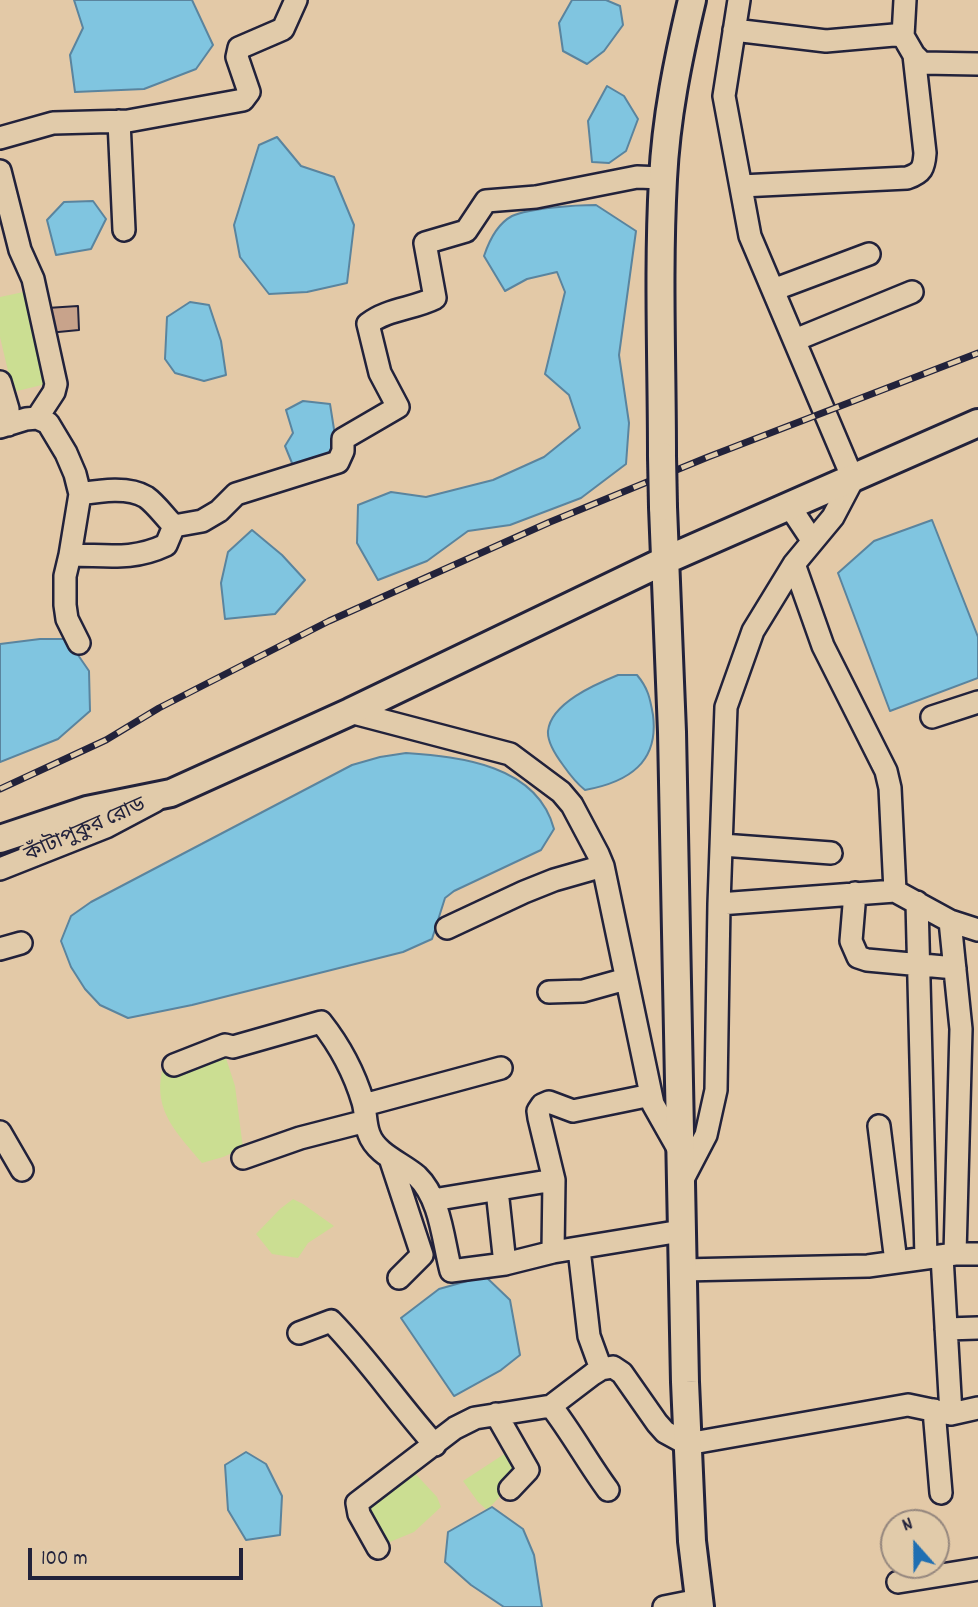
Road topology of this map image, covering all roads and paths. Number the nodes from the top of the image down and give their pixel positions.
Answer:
1 (296, 0) edge
2 (692, 0) edge
3 (739, 0) edge
4 (905, 0) edge
5 (734, 30) junction
6 (904, 36) junction
7 (914, 55) junction
8 (978, 64) edge
9 (119, 121) junction
10 (0, 138) edge
11 (0, 171) edge
12 (663, 177) junction
13 (741, 186) junction
14 (124, 230) dead end
15 (869, 254) dead end
16 (773, 289) junction
17 (912, 292) dead end
18 (795, 340) junction
19 (0, 382) edge
20 (37, 418) junction
21 (978, 424) edge
22 (4, 426) edge
23 (853, 480) junction
24 (80, 494) junction
25 (790, 508) junction
26 (174, 526) junction
27 (812, 540) junction
28 (70, 555) junction
29 (666, 561) junction
30 (794, 564) junction
31 (79, 643) dead end
32 (978, 702) edge
33 (350, 712) junction
34 (932, 717) dead end
35 (171, 793) junction
36 (0, 839) edge
37 (722, 845) junction
38 (831, 853) dead end
39 (603, 866) junction
40 (0, 869) edge
41 (895, 891) junction
42 (855, 893) junction
43 (917, 902) junction
44 (719, 904) junction
45 (950, 921) junction
46 (447, 928) dead end
47 (978, 930) edge
48 (21, 943) dead end
49 (0, 949) edge
50 (919, 965) junction
51 (955, 968) junction
52 (626, 979) junction
53 (549, 992) dead end
54 (174, 1065) dead end
55 (501, 1068) dead end
56 (651, 1096) junction
57 (365, 1113) junction
58 (878, 1126) dead end
59 (0, 1132) edge
60 (679, 1150) junction
61 (243, 1158) dead end
62 (390, 1158) junction
63 (22, 1170) dead end
64 (554, 1180) junction
65 (680, 1185) junction
66 (497, 1190) junction
67 (433, 1200) junction
68 (681, 1231) junction
69 (579, 1250) junction
70 (553, 1252) junction
71 (978, 1254) edge
72 (941, 1256) junction
73 (895, 1262) junction
74 (505, 1264) junction
75 (682, 1270) junction
76 (399, 1278) dead end
77 (978, 1328) edge
78 (946, 1329) junction
79 (299, 1333) dead end
80 (601, 1369) junction
81 (551, 1406) junction
82 (978, 1408) edge
83 (942, 1412) junction
84 (496, 1414) junction
85 (687, 1444) junction
86 (435, 1445) junction
87 (510, 1489) dead end
88 (608, 1490) dead end
89 (941, 1493) dead end
90 (378, 1548) dead end
91 (978, 1569) edge
92 (898, 1583) dead end
93 (699, 1604) edge
94 (664, 1607) edge

1 - 9 street
2 - 12 main road
3 - 5 street
4 - 6 street
5 - 6 street
5 - 13 street
6 - 7 street
7 - 8 street
7 - 13 street
9 - 10 street
9 - 14 street
11 - 20 street
12 - 26 street
12 - 29 main road, bridge
13 - 16 street
15 - 16 street
16 - 18 street
17 - 18 street
18 - 23 street
19 - 22 street
20 - 22 street
20 - 24 street
21 - 23 main road
23 - 25 main road
23 - 27 street
24 - 26 street
24 - 28 street
25 - 27 street
25 - 29 main road
26 - 28 street
27 - 30 street
28 - 31 street
29 - 33 main road
29 - 60 main road
30 - 37 street
30 - 41 street
32 - 34 street
33 - 35 main road
33 - 39 street
35 - 36 main road
35 - 40 street, কাঁটাপুকুর রোড
37 - 38 street
37 - 44 street
39 - 46 street
39 - 52 street
41 - 42 street
41 - 43 street
42 - 44 street
42 - 50 street
43 - 45 street
43 - 50 street
44 - 65 street
45 - 47 street
45 - 51 street
48 - 49 street
50 - 51 street
50 - 72 street
51 - 72 street
52 - 53 street
52 - 56 street
54 - 57 street
55 - 57 street
56 - 60 street
56 - 64 street
57 - 61 street
57 - 62 street
58 - 73 street
59 - 63 street
60 - 65 main road
62 - 67 street
62 - 76 street
64 - 66 street
64 - 70 street
65 - 68 main road
66 - 67 street
66 - 74 street
67 - 74 street
68 - 69 street
68 - 75 main road
69 - 70 street
69 - 80 street
70 - 74 street
71 - 72 street
72 - 73 street
72 - 78 street
73 - 75 street
75 - 85 main road
77 - 78 street
78 - 83 street
79 - 86 street
80 - 81 street
80 - 85 street
81 - 84 street
81 - 88 street
82 - 83 street
83 - 85 street
83 - 89 street
84 - 86 street
84 - 87 street
85 - 93 main road
86 - 90 street
91 - 92 street
93 - 94 street

